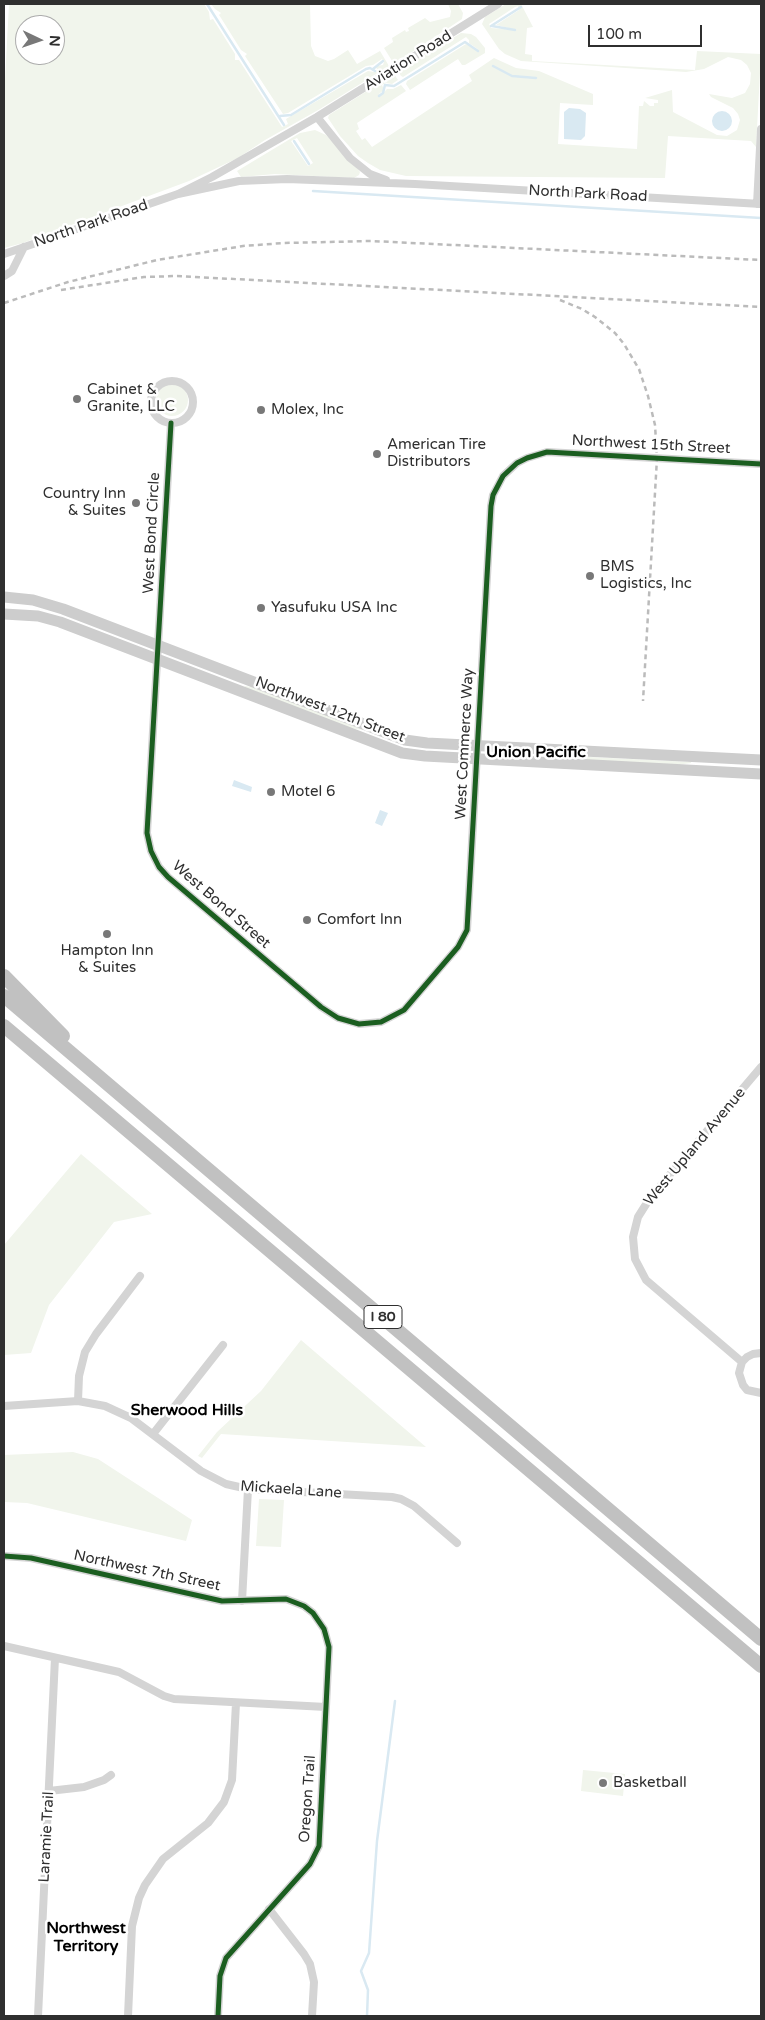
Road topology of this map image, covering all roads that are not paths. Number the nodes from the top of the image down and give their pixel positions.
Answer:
1 (498, 4) edge
2 (317, 117) junction
3 (761, 128) edge
4 (416, 184) junction
5 (178, 194) junction
6 (759, 204) edge
7 (24, 247) junction
8 (4, 254) edge
9 (4, 276) edge
10 (171, 423) junction
11 (539, 454) joint
12 (761, 464) edge
13 (4, 597) edge
14 (4, 614) edge
15 (158, 645) junction
16 (158, 660) junction
17 (477, 746) junction
18 (476, 759) junction
19 (761, 760) edge
20 (761, 774) edge
21 (4, 976) edge
22 (4, 996) edge
23 (382, 1022) joint
24 (4, 1026) edge
25 (4, 1036) edge
26 (761, 1067) edge
27 (136, 1108) junction
28 (124, 1126) junction
29 (140, 1276) dead end
30 (223, 1345) dead end
31 (761, 1353) edge
32 (742, 1362) junction
33 (761, 1393) edge
34 (78, 1401) junction
35 (4, 1406) edge
36 (153, 1434) junction
37 (248, 1489) junction
38 (457, 1543) dead end
39 (4, 1556) edge
40 (242, 1601) junction
41 (313, 1612) joint
42 (761, 1639) edge
43 (4, 1646) edge
44 (55, 1658) junction
45 (761, 1666) edge
46 (236, 1703) junction
47 (326, 1707) junction
48 (111, 1775) dead end
49 (49, 1791) junction
50 (269, 1909) junction
51 (38, 2016) edge
52 (128, 2016) edge
53 (218, 2016) edge
54 (312, 2016) edge

1 - 2 street, Aviation Road
2 - 4 street, North Park Road
2 - 5 street, North Park Road
3 - 6 street
4 - 5 street, North Park Road
4 - 6 street, North Park Road
5 - 7 street, North Park Road
7 - 8 street, North Park Road
7 - 9 street
10 - 10 street
10 - 15 street, West Bond Circle
11 - 12 street, Northwest 15th Street
11 - 17 street, West Commerce Way
13 - 15 main road, Northwest 12th Street
14 - 16 main road, Northwest 12th Street
15 - 16 street, West Bond Street
15 - 17 main road, Northwest 12th Street
16 - 18 main road, Northwest 12th Street
16 - 23 street, West Bond Street
17 - 18 street, West Commerce Way
17 - 19 main road, Northwest 12th Street
18 - 20 main road, Northwest 12th Street
18 - 23 street, West Commerce Way
21 - 27 highway
22 - 27 highway, I 80
24 - 28 highway, I 80
25 - 28 highway
26 - 32 street, West Upland Avenue
27 - 42 highway, I 80
28 - 45 highway, I 80
29 - 34 street
30 - 36 street
31 - 32 street
32 - 33 street
34 - 35 street, Mickaela Lane
34 - 36 street, Mickaela Lane
36 - 37 street, Mickaela Lane
37 - 38 street, Mickaela Lane
37 - 40 street
39 - 40 street, Northwest 7th Street
40 - 41 street, Northwest 7th Street
41 - 47 street, Oregon Trail
43 - 44 street
44 - 46 street
44 - 49 street, Laramie Trail
46 - 47 street
46 - 52 street
47 - 50 street, Oregon Trail
48 - 49 street
49 - 51 street, Laramie Trail
50 - 53 street, Oregon Trail
50 - 54 street

